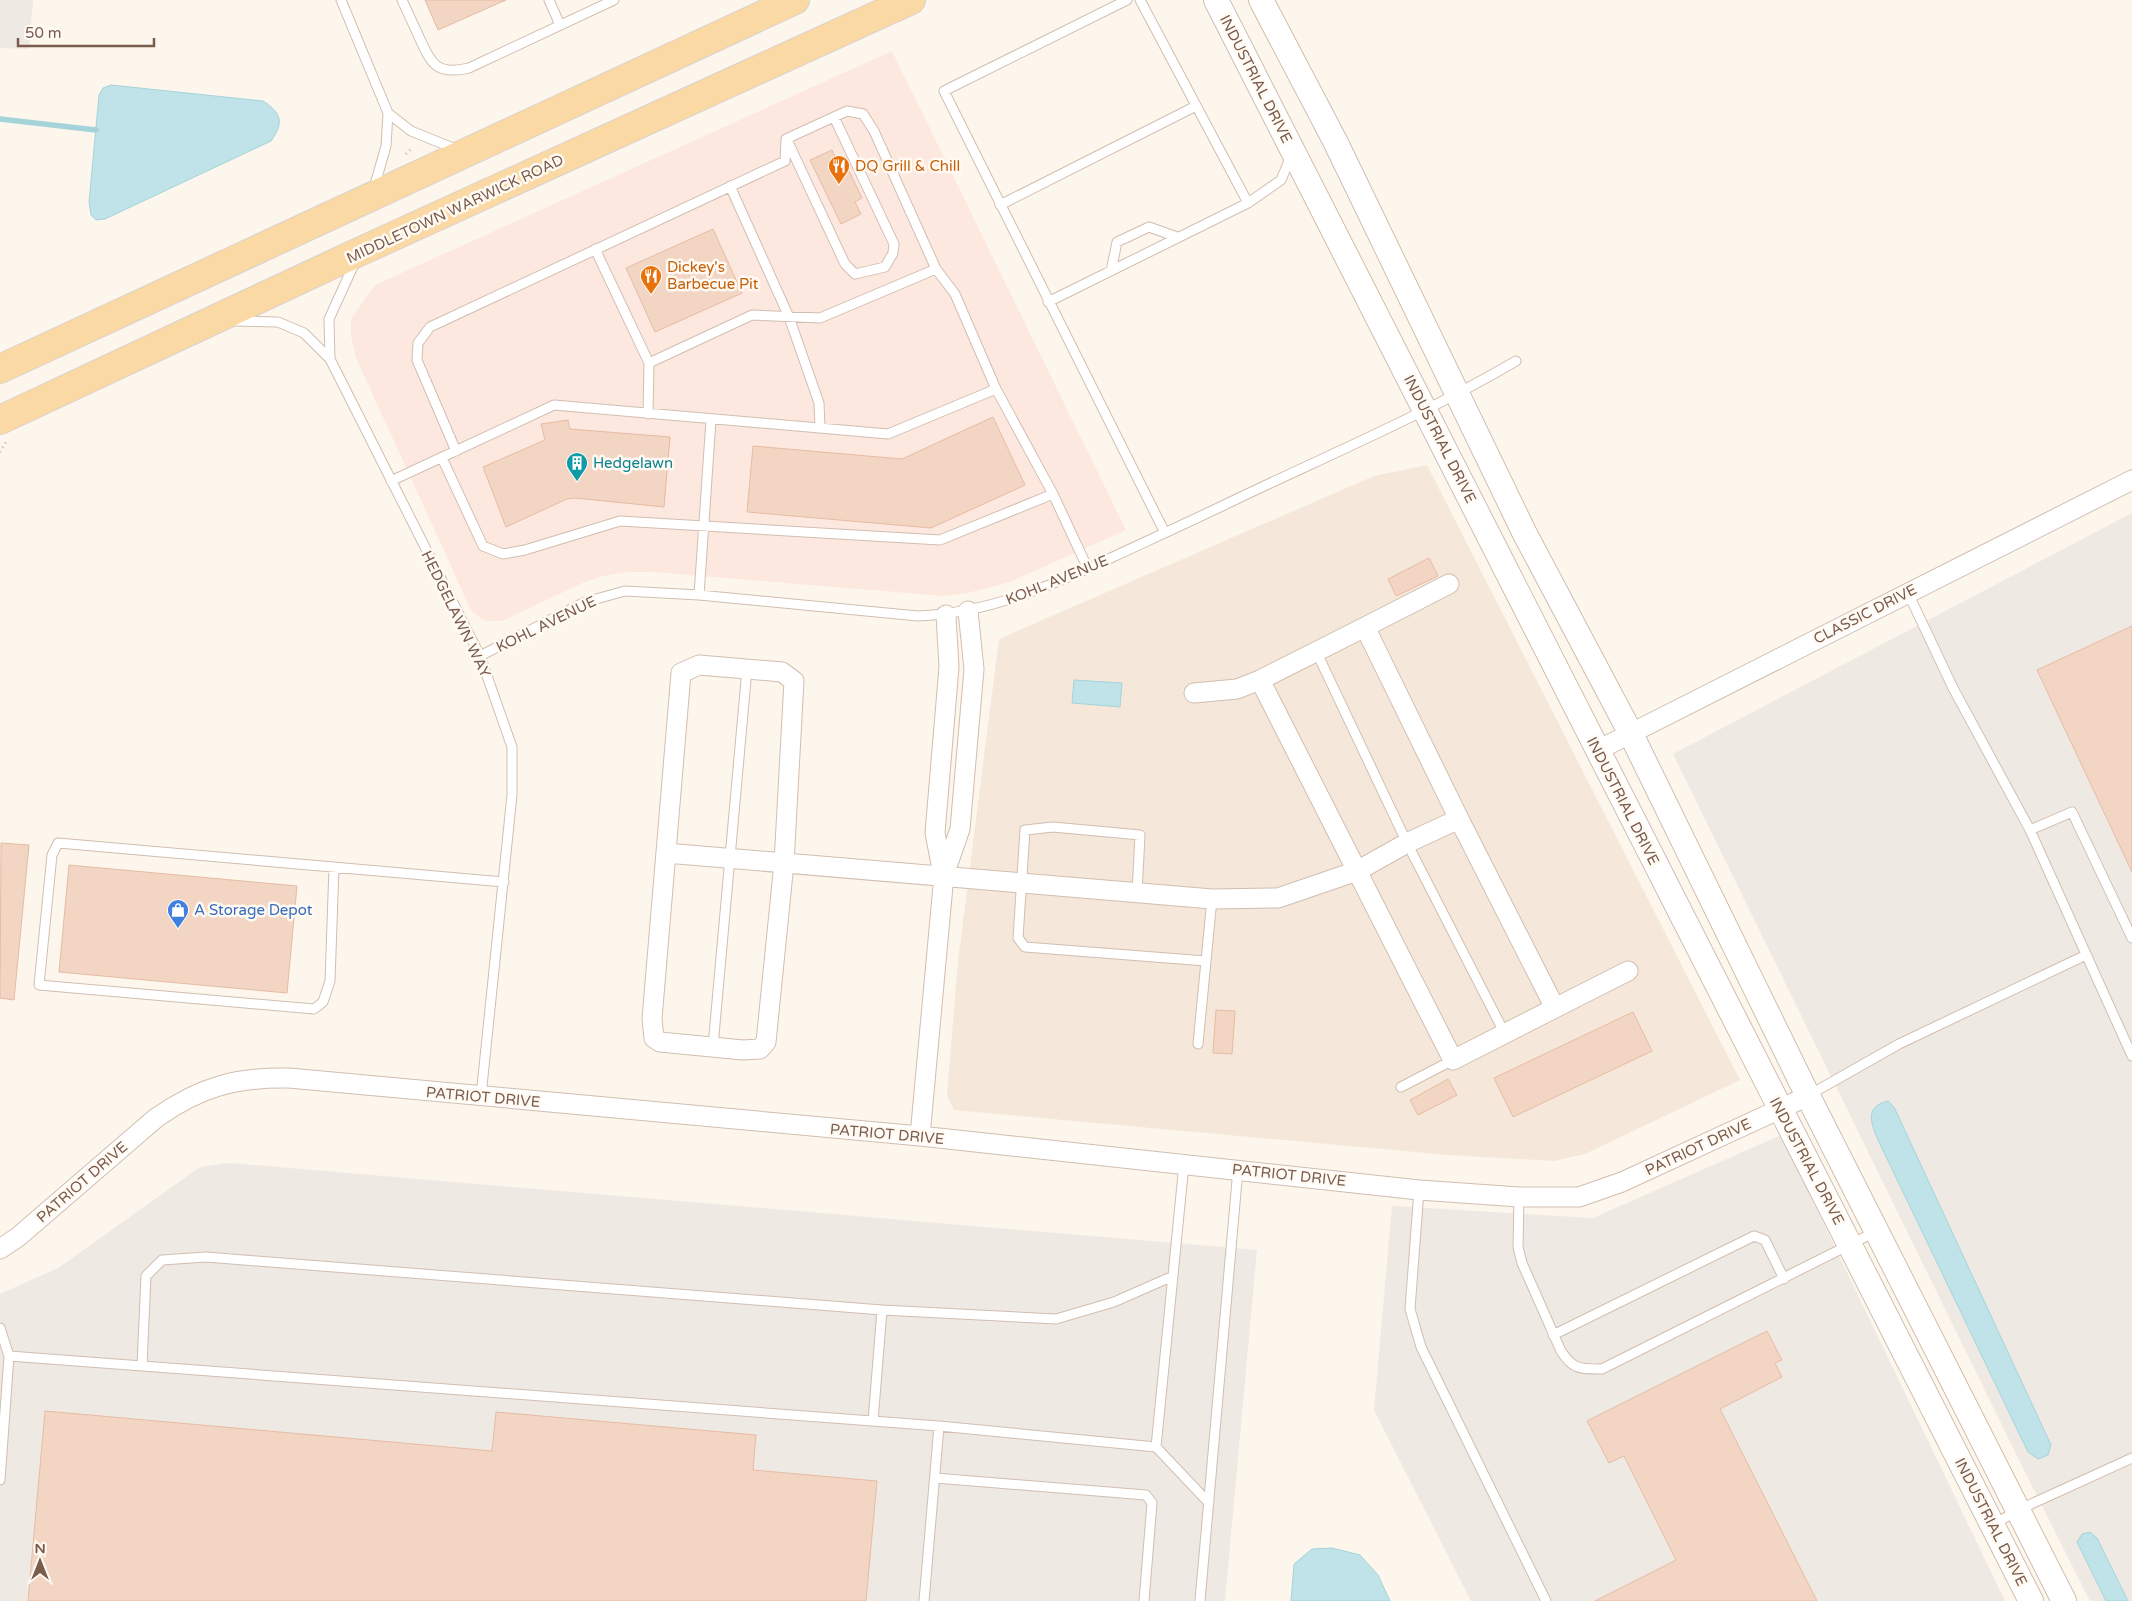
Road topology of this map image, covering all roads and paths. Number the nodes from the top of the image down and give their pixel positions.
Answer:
1 (341, 0) edge
2 (402, 0) edge
3 (549, 0) edge
4 (614, 0) edge
5 (794, 0) edge
6 (911, 0) edge
7 (1128, 0) edge
8 (1140, 0) edge
9 (1216, 0) edge
10 (1261, 0) edge
11 (560, 26) junction
12 (1196, 106) junction
13 (388, 113) junction
14 (834, 117) junction
15 (786, 139) junction
16 (1293, 151) junction
17 (464, 152) junction
18 (730, 186) junction
19 (371, 198) junction
20 (1248, 203) junction
21 (1000, 205) junction
22 (1178, 237) junction
23 (595, 249) junction
24 (361, 251) junction
25 (936, 269) junction
26 (1111, 271) junction
27 (1048, 302) junction
28 (789, 317) junction
29 (216, 320) junction
30 (330, 359) junction
31 (1516, 361) dead end
32 (649, 363) junction
33 (0, 369) edge
34 (996, 389) junction
35 (1456, 396) junction
36 (1425, 409) junction
37 (648, 414) junction
38 (0, 420) edge
39 (711, 420) junction
40 (820, 428) junction
41 (456, 451) junction
42 (442, 458) junction
43 (2132, 480) edge
44 (391, 481) junction
45 (1053, 494) junction
46 (703, 526) junction
47 (1165, 533) junction
48 (1088, 569) junction
49 (1449, 584) dead end
50 (1908, 593) junction
51 (699, 595) junction
52 (968, 610) junction
53 (946, 615) junction
54 (1365, 626) junction
55 (1316, 651) junction
56 (480, 656) junction
57 (746, 669) junction
58 (1260, 680) junction
59 (1194, 693) dead end
60 (1630, 732) junction
61 (1598, 750) junction
62 (1458, 819) junction
63 (2030, 830) junction
64 (1406, 843) junction
65 (666, 853) junction
66 (731, 859) junction
67 (784, 863) junction
68 (334, 867) junction
69 (1357, 871) junction
70 (944, 876) junction
71 (504, 882) junction
72 (1022, 882) junction
73 (1138, 893) junction
74 (1212, 899) junction
75 (2132, 938) edge
76 (2086, 955) junction
77 (1206, 961) junction
78 (1628, 971) dead end
79 (1555, 1008) junction
80 (1505, 1034) junction
81 (1198, 1044) dead end
82 (713, 1046) junction
83 (2132, 1056) edge
84 (1453, 1060) junction
85 (1401, 1088) dead end
86 (481, 1096) junction
87 (1808, 1096) junction
88 (1779, 1109) junction
89 (920, 1136) junction
90 (1184, 1164) junction
91 (1238, 1169) junction
92 (1419, 1190) junction
93 (1519, 1196) junction
94 (1877, 1231) junction
95 (1851, 1243) junction
96 (0, 1249) edge
97 (1173, 1276) junction
98 (1784, 1279) junction
99 (882, 1310) junction
100 (0, 1328) edge
101 (1553, 1335) junction
102 (9, 1356) junction
103 (142, 1365) junction
104 (873, 1421) junction
105 (939, 1426) junction
106 (1156, 1447) junction
107 (2132, 1458) edge
108 (935, 1478) junction
109 (0, 1480) edge
110 (1209, 1503) junction
111 (2018, 1510) junction
112 (1992, 1526) junction
113 (924, 1601) edge
114 (1144, 1601) edge
115 (1200, 1601) edge
116 (1546, 1601) edge
117 (2031, 1601) edge
118 (2064, 1601) edge

1 - 13 lane
2 - 11 lane
3 - 11 lane
4 - 11 lane
5 - 17 main road
6 - 24 main road, MIDDLETOWN WARWICK ROAD
7 - 21 lane
8 - 12 lane
9 - 16 street, INDUSTRIAL DRIVE
10 - 35 street, INDUSTRIAL DRIVE
12 - 20 lane
12 - 21 lane
13 - 17 lane
13 - 19 lane
14 - 15 lane
14 - 15 lane
14 - 25 lane
15 - 18 lane
16 - 20 lane
16 - 36 street, INDUSTRIAL DRIVE
17 - 19 main road
18 - 23 lane
18 - 28 lane
19 - 33 main road
20 - 22 lane
21 - 27 lane
22 - 26 lane
22 - 26 lane
23 - 32 lane
23 - 41 lane
24 - 29 main road, MIDDLETOWN WARWICK ROAD
24 - 30 lane
25 - 28 lane
25 - 34 lane
26 - 27 lane
27 - 47 lane
28 - 32 lane
28 - 40 lane
29 - 30 lane
29 - 38 main road, MIDDLETOWN WARWICK ROAD
30 - 44 lane, HEDGELAWN WAY
31 - 35 lane, KOHL AVENUE
32 - 37 lane
34 - 40 lane
34 - 45 lane
35 - 36 lane, KOHL AVENUE
35 - 60 street, INDUSTRIAL DRIVE
36 - 47 lane, KOHL AVENUE
36 - 61 street, INDUSTRIAL DRIVE
37 - 39 lane
37 - 41 lane
39 - 40 lane
39 - 46 lane
41 - 42 lane
42 - 44 lane
42 - 46 lane
43 - 50 street, CLASSIC DRIVE
44 - 56 lane, HEDGELAWN WAY
45 - 46 lane
45 - 48 lane
46 - 51 lane
47 - 48 lane, KOHL AVENUE
48 - 52 lane, KOHL AVENUE
49 - 54 street
50 - 60 street, CLASSIC DRIVE
50 - 63 lane
51 - 53 lane, KOHL AVENUE
51 - 56 lane, KOHL AVENUE
52 - 53 lane, KOHL AVENUE
52 - 70 street
53 - 70 street
54 - 55 street
54 - 62 street
55 - 58 street
55 - 64 lane
56 - 71 lane, HEDGELAWN WAY
57 - 65 street
57 - 66 lane
57 - 67 street
58 - 59 street
58 - 69 street
60 - 61 street, CLASSIC DRIVE
60 - 87 street, INDUSTRIAL DRIVE
61 - 88 street, INDUSTRIAL DRIVE
62 - 64 street
62 - 79 street
63 - 75 lane
63 - 76 lane
64 - 69 street
64 - 80 lane
65 - 66 street
65 - 82 street
66 - 67 street
66 - 82 lane
67 - 70 street
67 - 82 street
68 - 68 lane
68 - 71 lane
69 - 74 street
69 - 84 street
70 - 72 street
70 - 89 street
71 - 86 lane, HEDGELAWN WAY
72 - 73 street
72 - 73 lane
72 - 77 lane
73 - 74 street
74 - 77 lane
76 - 83 lane
76 - 87 lane
77 - 81 lane
78 - 79 street
79 - 80 street
80 - 84 street
84 - 85 lane
86 - 89 street, PATRIOT DRIVE
86 - 96 street, PATRIOT DRIVE
87 - 88 street, PATRIOT DRIVE
87 - 94 street, INDUSTRIAL DRIVE
88 - 93 street, PATRIOT DRIVE
88 - 95 street, INDUSTRIAL DRIVE
89 - 90 street, PATRIOT DRIVE
90 - 91 street, PATRIOT DRIVE
90 - 97 lane
91 - 92 street, PATRIOT DRIVE
91 - 110 lane
92 - 93 street, PATRIOT DRIVE
92 - 116 lane
93 - 101 lane
94 - 95 lane
94 - 111 street, INDUSTRIAL DRIVE
95 - 98 lane
95 - 112 street, INDUSTRIAL DRIVE
97 - 99 lane
97 - 106 lane
98 - 101 lane
98 - 101 lane
99 - 103 lane
99 - 104 lane
100 - 102 lane
102 - 103 lane
102 - 109 lane
103 - 104 lane
104 - 105 lane
105 - 106 lane
105 - 108 lane
106 - 110 lane
107 - 111 lane
108 - 113 lane
108 - 114 lane
110 - 115 lane
111 - 112 lane
111 - 118 street, INDUSTRIAL DRIVE
112 - 117 street, INDUSTRIAL DRIVE

